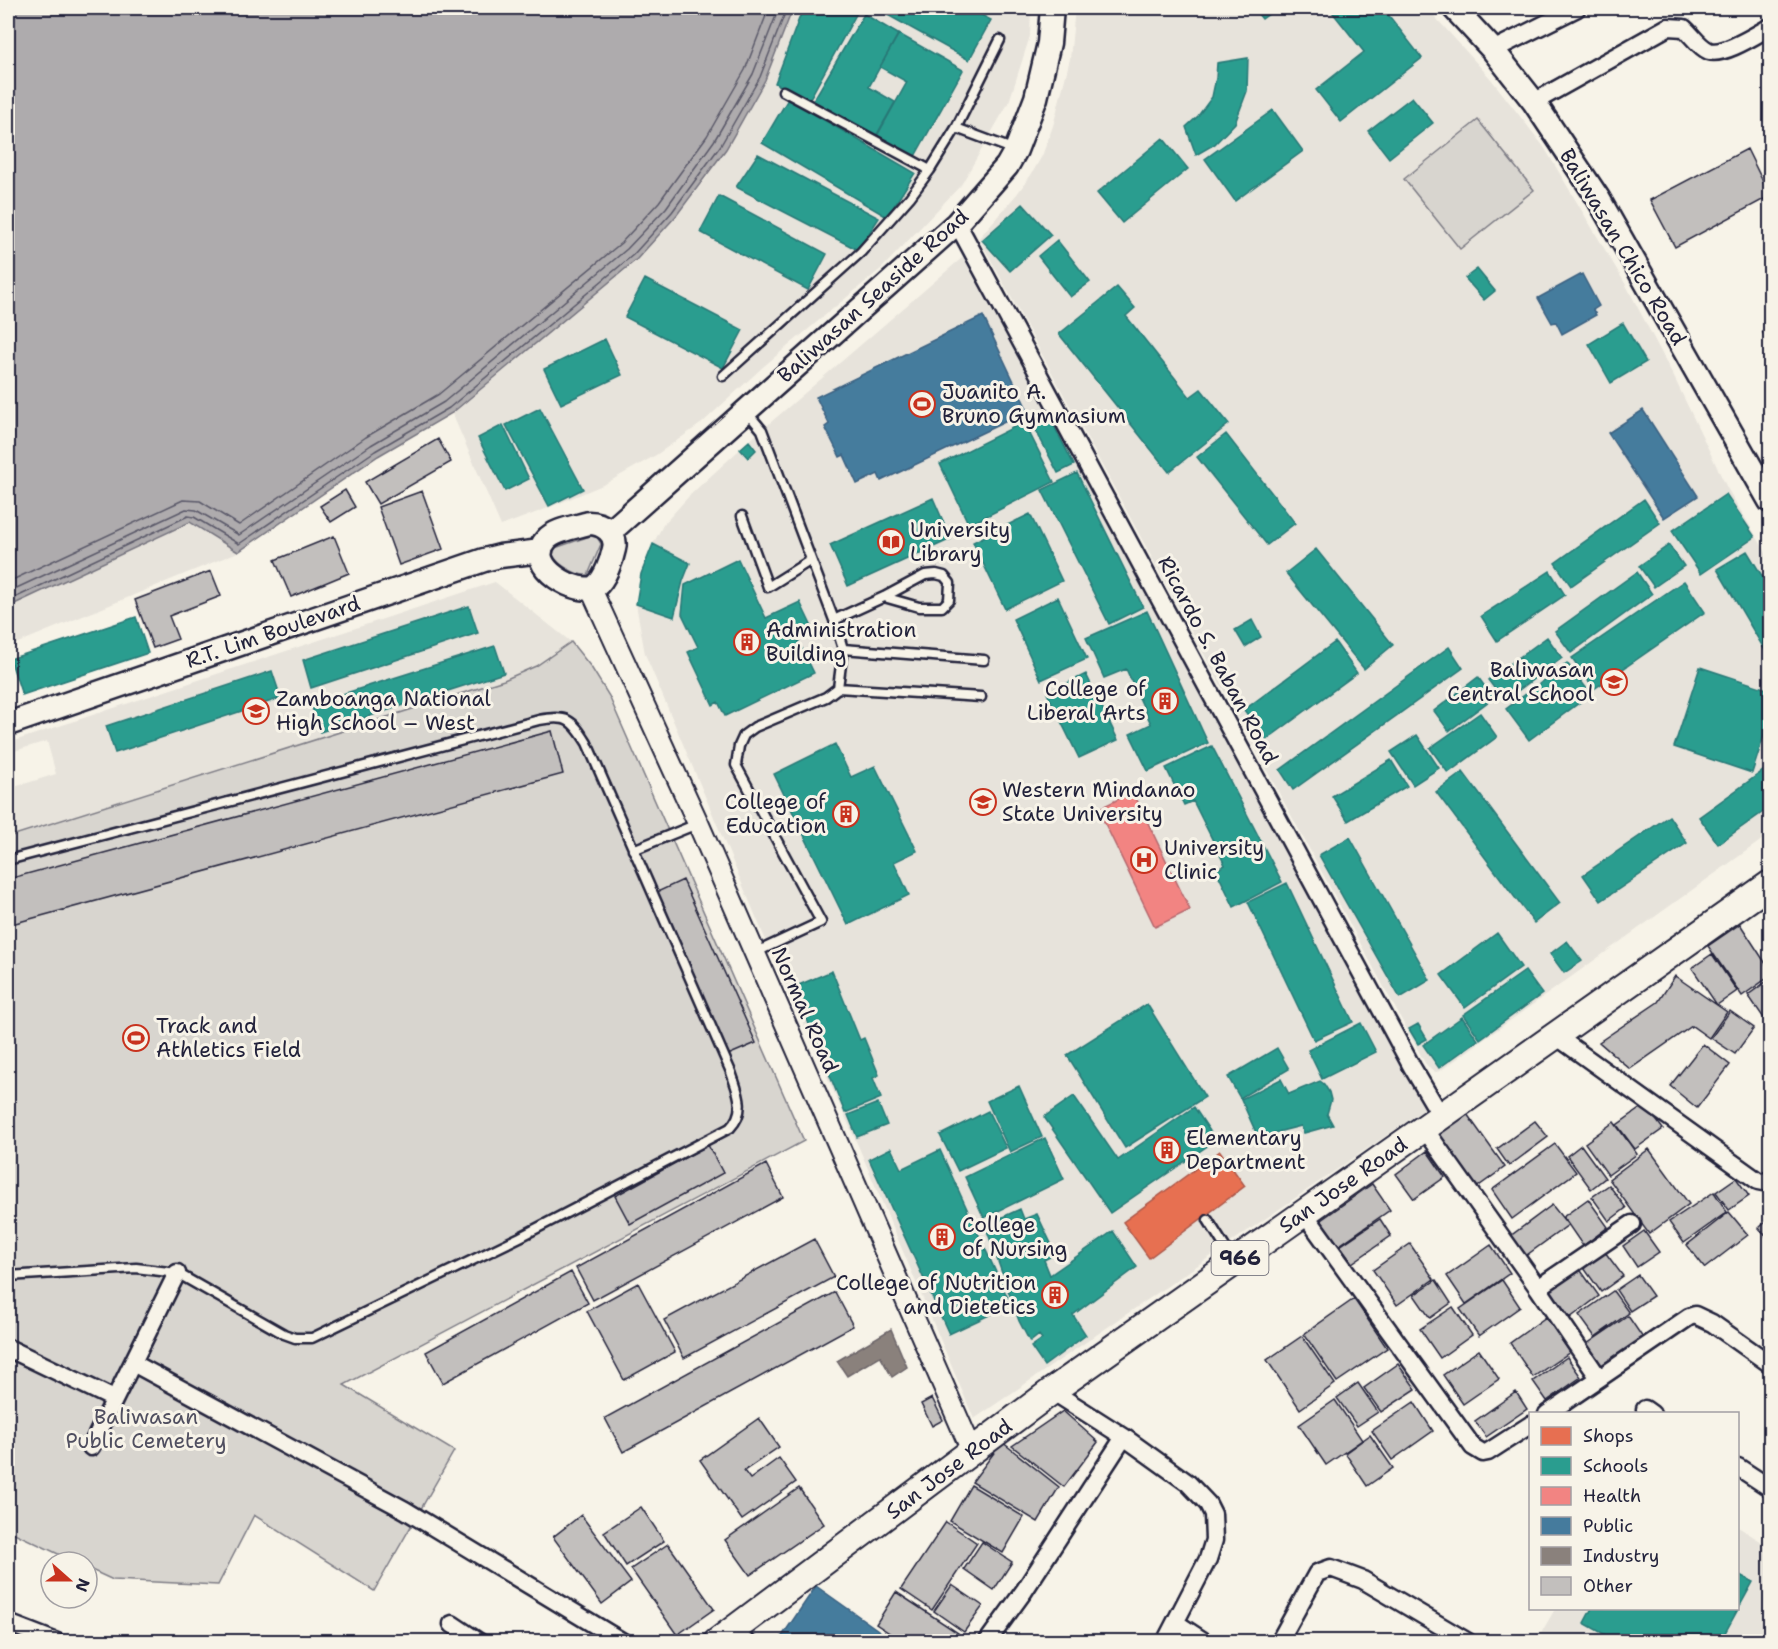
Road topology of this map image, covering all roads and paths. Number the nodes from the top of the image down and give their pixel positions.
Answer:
1 (1052, 8) edge
2 (1454, 8) edge
3 (1577, 8) edge
4 (1770, 27) edge
5 (1000, 40) dead end
6 (1493, 50) junction
7 (783, 91) dead end
8 (1534, 102) junction
9 (956, 128) junction
10 (1016, 150) junction
11 (930, 170) junction
12 (957, 223) junction
13 (723, 376) dead end
14 (746, 411) junction
15 (1770, 501) edge
16 (742, 516) dead end
17 (610, 532) junction
18 (541, 551) junction
19 (811, 560) junction
20 (591, 589) junction
21 (884, 597) junction
22 (834, 620) junction
23 (843, 649) junction
24 (984, 660) dead end
25 (838, 688) junction
26 (981, 697) dead end
27 (8, 724) edge
28 (698, 823) junction
29 (633, 850) junction
30 (8, 860) edge
31 (1770, 884) edge
32 (754, 953) junction
33 (1556, 1035) junction
34 (1433, 1122) junction
35 (1770, 1180) edge
36 (1304, 1213) junction
37 (1208, 1220) dead end
38 (1632, 1224) dead end
39 (1234, 1263) junction
40 (177, 1273) junction
41 (8, 1276) edge
42 (1538, 1288) junction
43 (8, 1348) edge
44 (133, 1363) junction
45 (1770, 1364) edge
46 (1599, 1378) junction
47 (1052, 1392) junction
48 (114, 1399) junction
49 (1548, 1412) edge
50 (1529, 1426) edge
51 (1124, 1437) junction
52 (91, 1447) dead end
53 (972, 1451) junction
54 (1739, 1468) edge
55 (1770, 1488) edge
56 (8, 1623) edge
57 (1176, 1623) junction
58 (452, 1624) dead end
59 (734, 1637) edge
60 (57, 1641) edge
61 (479, 1641) edge
62 (623, 1641) edge
63 (987, 1641) edge
64 (1165, 1641) edge
65 (1206, 1641) edge
66 (1279, 1641) edge
67 (1468, 1641) edge

1 - 10 main road, Baliwasan Seaside Road
2 - 6 main road, Baliwasan Chico Road
3 - 6 street
4 - 8 street
5 - 9 lane
6 - 8 main road, Baliwasan Chico Road
7 - 11 lane
8 - 15 main road, Baliwasan Chico Road
9 - 10 lane
9 - 11 lane
10 - 12 main road, Baliwasan Seaside Road
11 - 13 lane
12 - 14 main road, Baliwasan Seaside Road
12 - 34 street, Ricardo S. Baban Road
14 - 17 main road, Baliwasan Seaside Road
14 - 19 lane
16 - 19 lane
17 - 18 main road
17 - 20 main road
18 - 20 main road
18 - 27 main road, R.T. Lim Boulevard
19 - 22 lane
20 - 28 street, Normal Road
21 - 21 lane
21 - 22 lane
22 - 23 lane
23 - 24 lane
23 - 25 lane
25 - 26 lane
25 - 32 lane
28 - 29 lane
28 - 32 street, Normal Road
29 - 30 lane
29 - 40 lane
31 - 33 main road, San Jose Road / 966
32 - 53 street, Normal Road
33 - 34 main road, San Jose Road / 966
33 - 35 street
34 - 36 main road, San Jose Road / 966
34 - 42 street, Ricardo S. Baban Road
36 - 39 main road, San Jose Road / 966
36 - 50 street
37 - 39 lane
38 - 42 street
39 - 47 main road, San Jose Road / 966
40 - 41 lane
40 - 44 street
42 - 46 street, Ricardo S. Baban Road
43 - 48 street
44 - 48 street
44 - 62 street
45 - 46 street
46 - 49 street
47 - 51 street
47 - 53 main road, San Jose Road / 966
48 - 52 street
51 - 57 street
51 - 63 street
53 - 59 main road, San Jose Road / 966
54 - 55 street
56 - 60 street
57 - 64 street
57 - 65 street
58 - 61 street
66 - 67 street

